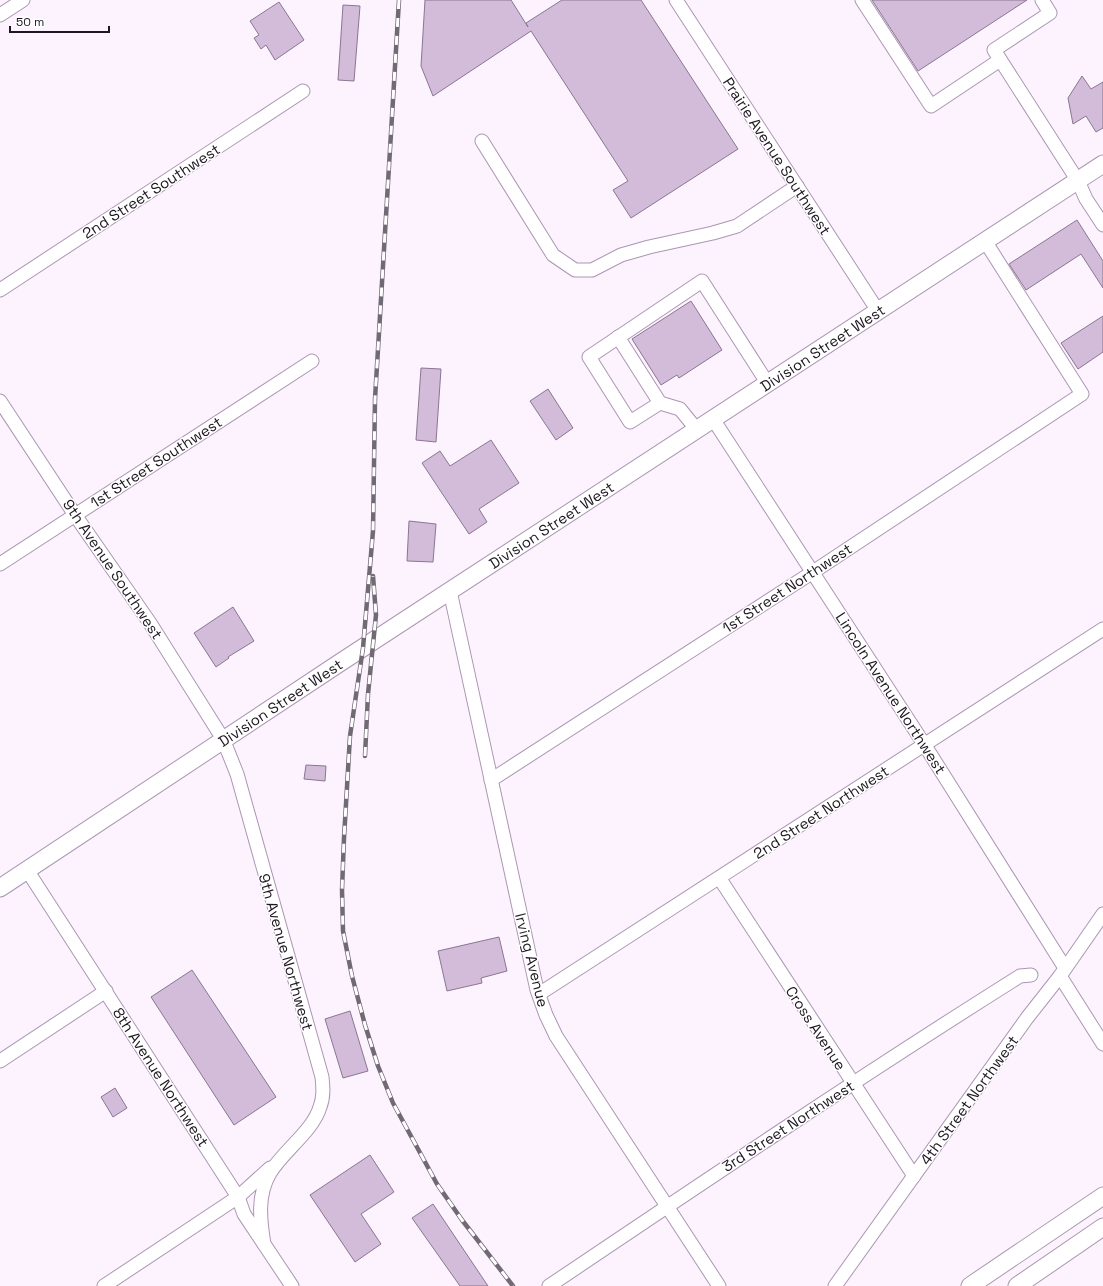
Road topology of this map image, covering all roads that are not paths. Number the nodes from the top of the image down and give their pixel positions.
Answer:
1 (24, 0) edge
2 (676, 0) edge
3 (862, 0) edge
4 (1042, 0) edge
5 (0, 15) edge
6 (1000, 60) junction
7 (303, 91) dead end
8 (482, 141) dead end
9 (1103, 166) edge
10 (1078, 181) junction
11 (797, 186) junction
12 (1103, 225) edge
13 (984, 241) junction
14 (0, 290) edge
15 (878, 311) junction
16 (618, 337) junction
17 (312, 361) dead end
18 (768, 384) junction
19 (0, 401) edge
20 (660, 403) junction
21 (713, 419) junction
22 (697, 430) junction
23 (76, 514) junction
24 (0, 564) edge
25 (813, 572) junction
26 (450, 591) junction
27 (1103, 629) edge
28 (223, 739) junction
29 (924, 744) junction
30 (491, 780) junction
31 (27, 870) junction
32 (720, 878) junction
33 (0, 888) edge
34 (1103, 914) edge
35 (1063, 972) junction
36 (1031, 975) dead end
37 (106, 991) junction
38 (539, 994) junction
39 (1103, 1044) edge
40 (0, 1061) edge
41 (853, 1084) junction
42 (283, 1156) junction
43 (914, 1176) junction
44 (1103, 1196) edge
45 (238, 1197) junction
46 (667, 1206) junction
47 (1103, 1227) edge
48 (264, 1244) junction
49 (104, 1286) edge
50 (292, 1286) edge
51 (549, 1286) edge
52 (719, 1286) edge
53 (835, 1286) edge
54 (970, 1286) edge
55 (1017, 1286) edge

1 - 5 street
2 - 11 street, Prairie Avenue Southwest
3 - 6 street
4 - 6 street
6 - 10 street
7 - 14 street, 2nd Street Southwest
8 - 11 street
9 - 10 main road, Division Street West
10 - 12 street
10 - 13 main road, Division Street West
11 - 15 street, Prairie Avenue Southwest
13 - 15 main road, Division Street West
13 - 25 street, 1st Street Northwest
15 - 18 main road, Division Street West
16 - 18 street
16 - 20 street
16 - 20 street
17 - 23 street, 1st Street Southwest
18 - 21 main road, Division Street West
19 - 23 street, 9th Avenue Southwest
20 - 22 street
21 - 22 main road, Division Street West
21 - 25 street, Lincoln Avenue Northwest
22 - 26 main road, Division Street West
23 - 24 street, 1st Street Southwest
23 - 28 street, 9th Avenue Southwest
25 - 29 street, Lincoln Avenue Northwest
25 - 30 street, 1st Street Northwest
26 - 28 main road, Division Street West
26 - 30 street, Irving Avenue
27 - 29 street, 2nd Street Northwest
28 - 31 main road, Division Street West
28 - 42 street, 9th Avenue Northwest
29 - 32 street, 2nd Street Northwest
29 - 35 street, Lincoln Avenue Northwest
30 - 38 street, Irving Avenue
31 - 33 main road, Division Street West
31 - 37 street, 8th Avenue Northwest
32 - 38 street, 2nd Street Northwest
32 - 41 street, Cross Avenue
34 - 35 street, 4th Street Northwest
35 - 39 street, Lincoln Avenue Northwest
35 - 43 street, 4th Street Northwest
36 - 41 street, 3rd Street Northwest
37 - 40 street
37 - 45 street, 8th Avenue Northwest
38 - 46 street, Irving Avenue
41 - 43 street, Cross Avenue
41 - 46 street, 3rd Street Northwest
42 - 45 street
42 - 48 street
43 - 53 street, 4th Street Northwest
44 - 54 main road
45 - 48 street, 8th Avenue Northwest
45 - 49 street
46 - 51 street, 3rd Street Northwest
46 - 52 street, Irving Avenue
47 - 55 main road
48 - 50 street, 8th Avenue Northwest

